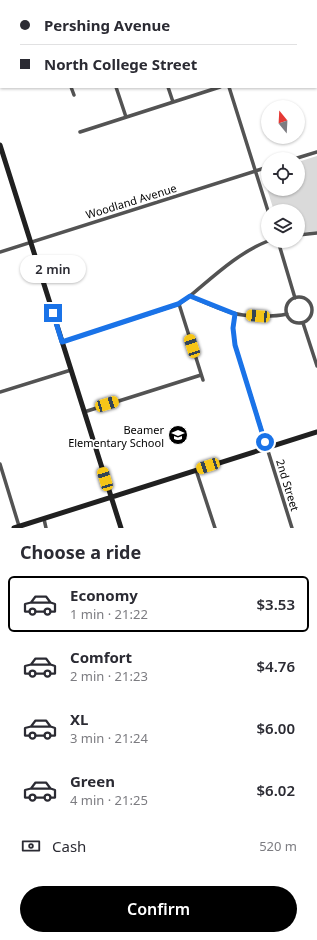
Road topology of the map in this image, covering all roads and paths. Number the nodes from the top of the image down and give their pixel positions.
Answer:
1 (71, 88) edge
2 (116, 88) edge
3 (168, 88) edge
4 (217, 88) edge
5 (229, 88) edge
6 (74, 95) dead end
7 (173, 102) junction
8 (126, 117) junction
9 (80, 132) dead end
10 (0, 145) edge
11 (317, 152) edge
12 (305, 156) edge
13 (261, 169) edge
14 (255, 171) junction
15 (266, 204) edge
16 (317, 233) edge
17 (305, 234) edge
18 (31, 242) junction
19 (261, 244) edge
20 (280, 248) edge
21 (0, 252) edge
22 (190, 296) junction
23 (295, 298) junction
24 (178, 304) junction
25 (316, 304) edge
26 (312, 306) junction
27 (235, 314) junction
28 (287, 314) junction
29 (303, 323) junction
30 (62, 342) junction
31 (317, 366) edge
32 (71, 370) junction
33 (201, 375) junction
34 (203, 380) dead end
35 (0, 392) edge
36 (84, 412) junction
37 (317, 432) edge
38 (267, 448) junction
39 (0, 464) edge
40 (196, 470) junction
41 (111, 497) junction
42 (44, 519) junction
43 (16, 527) edge
44 (46, 528) edge
45 (120, 528) edge
46 (215, 528) edge
47 (292, 528) edge

1 - 6 street
2 - 8 street
3 - 7 street
4 - 7 street
5 - 14 street
7 - 8 street
8 - 9 street
10 - 18 street
11 - 12 street
13 - 14 street, Woodland Avenue
14 - 15 street
14 - 18 street, Woodland Avenue
16 - 17 street
18 - 21 street, Woodland Avenue
18 - 30 street
19 - 22 street
20 - 23 street
22 - 24 street
22 - 27 street
23 - 26 street
23 - 28 street
24 - 30 street
24 - 33 street
25 - 26 street
26 - 29 street
27 - 28 street
27 - 38 street, 2nd Street
28 - 29 street
29 - 31 street
30 - 32 street
32 - 35 street
32 - 36 street
33 - 34 street
33 - 36 street
36 - 41 street
37 - 38 street
38 - 40 street
38 - 47 street, 2nd Street
39 - 43 street
40 - 41 street
40 - 46 street
41 - 42 street
41 - 45 street
42 - 43 street
42 - 44 street

